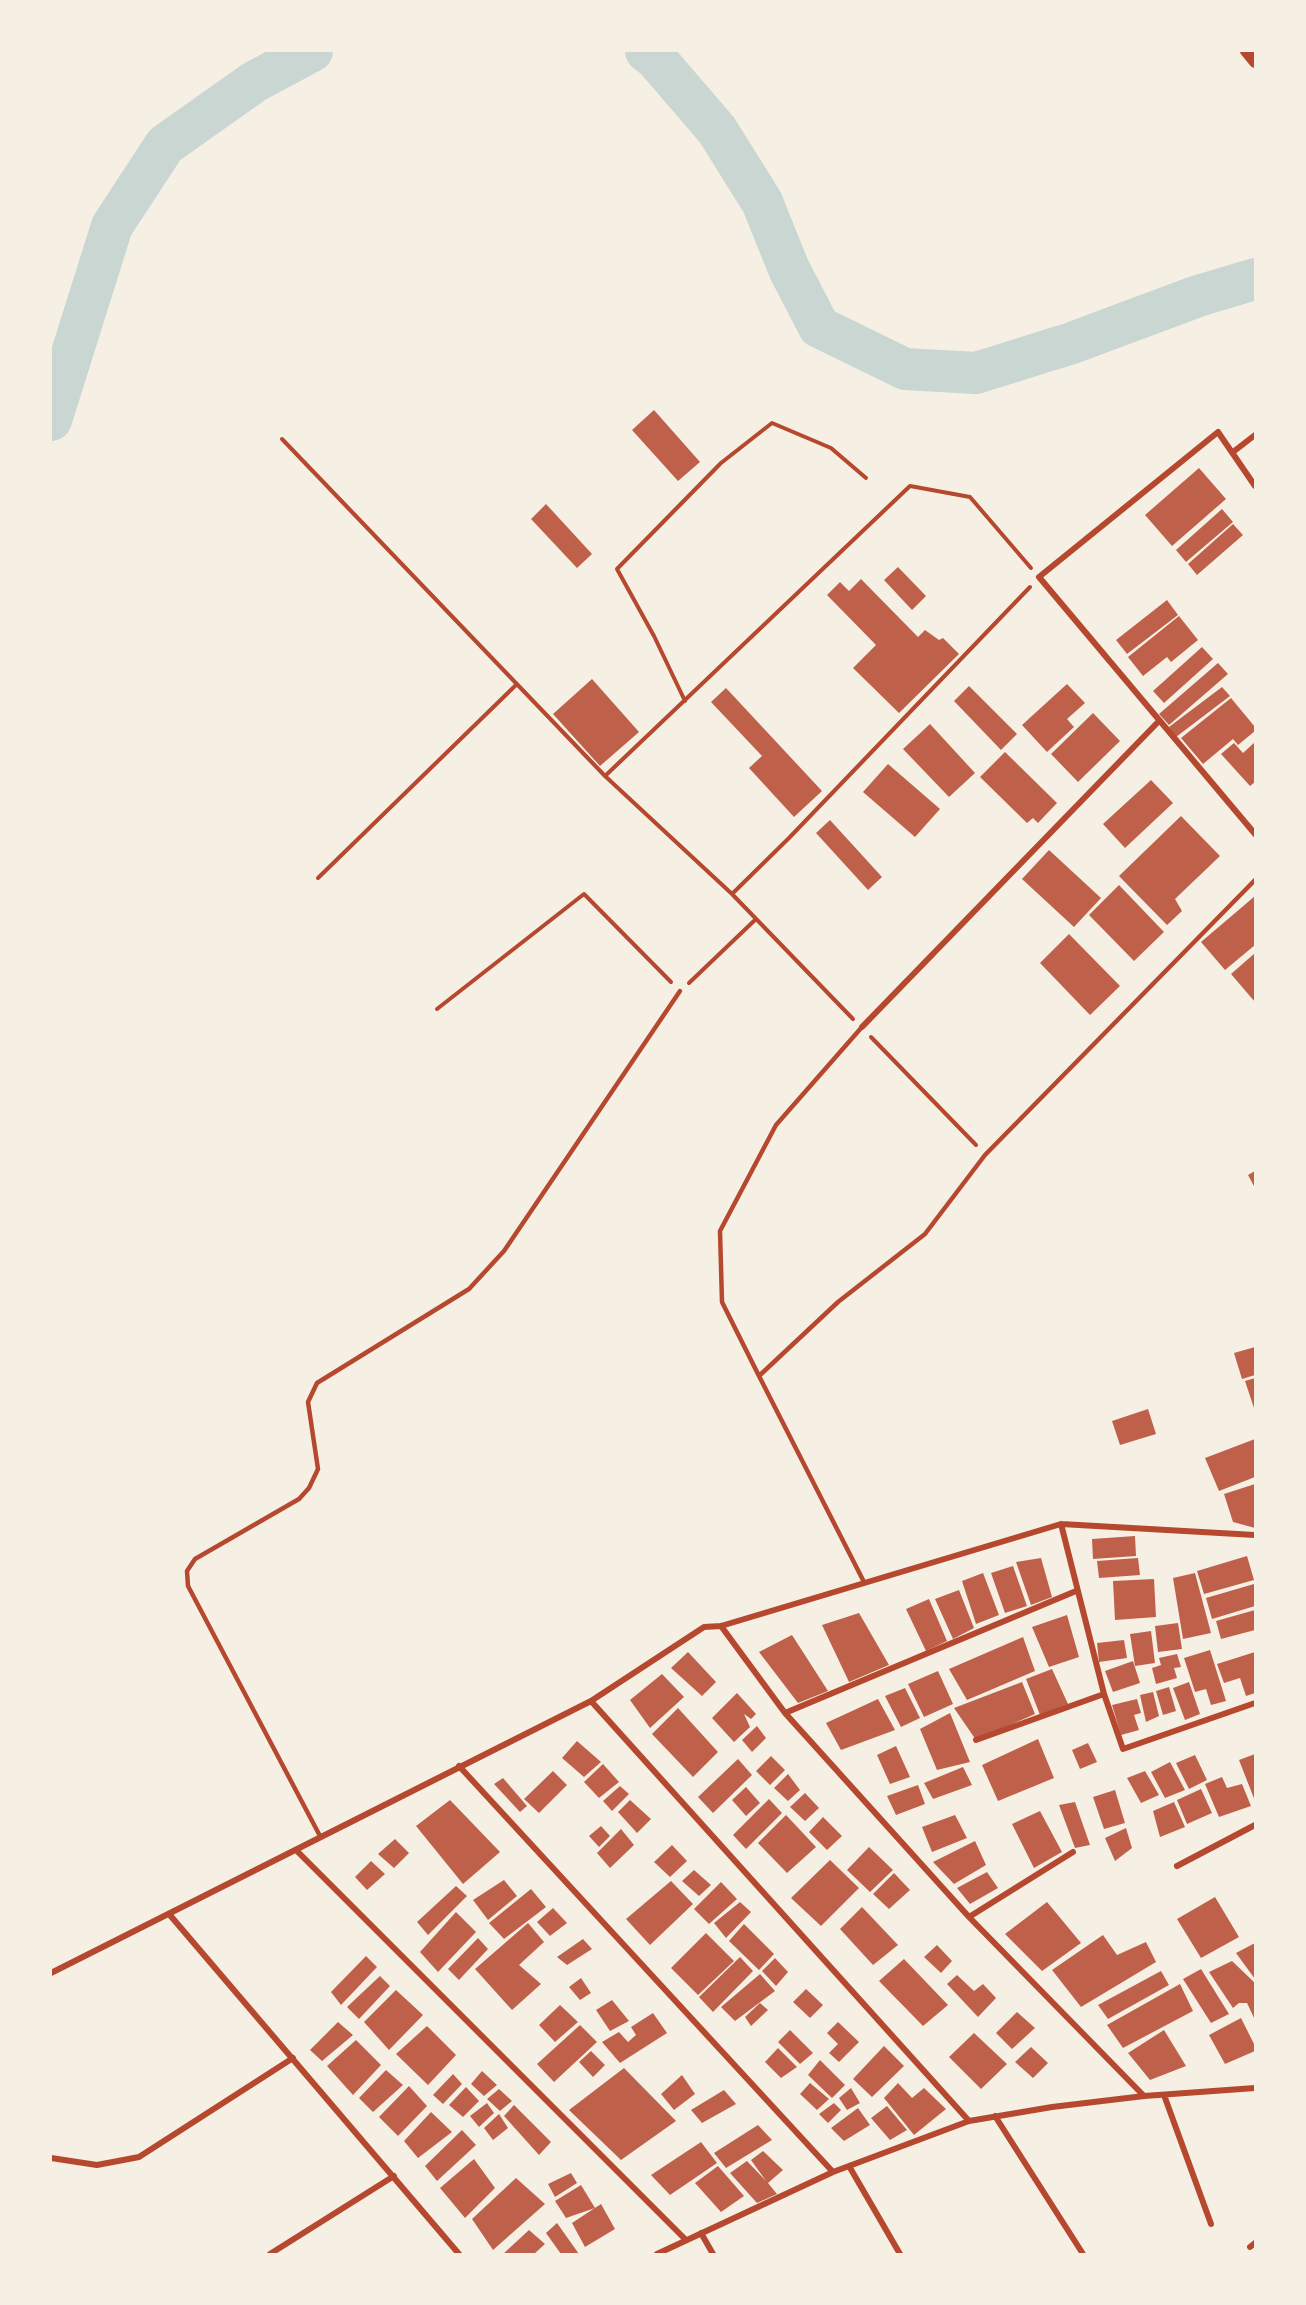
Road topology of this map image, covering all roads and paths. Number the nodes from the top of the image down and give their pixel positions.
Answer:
1 (1246, 51) edge
2 (1255, 62) edge
3 (1255, 435) edge
4 (282, 439) dead end
5 (1233, 452) junction
6 (866, 478) dead end
7 (1255, 486) edge
8 (1039, 577) junction
9 (517, 684) junction
10 (685, 701) junction
11 (1159, 721) junction
12 (605, 776) junction
13 (1254, 830) edge
14 (318, 878) dead end
15 (1255, 880) edge
16 (756, 919) dead end
17 (680, 991) junction
18 (437, 1009) dead end
19 (862, 1028) joint
20 (759, 1376) junction
21 (1061, 1524) junction
22 (1255, 1535) edge
23 (864, 1582) junction
24 (1076, 1591) junction
25 (721, 1626) junction
26 (1104, 1694) junction
27 (591, 1701) junction
28 (1255, 1703) edge
29 (785, 1713) junction
30 (976, 1740) dead end
31 (459, 1766) junction
32 (1255, 1825) edge
33 (320, 1836) junction
34 (296, 1850) junction
35 (1073, 1852) dead end
36 (1177, 1866) dead end
37 (169, 1914) junction
38 (969, 1917) junction
39 (51, 1973) edge
40 (293, 2058) junction
41 (1255, 2088) edge
42 (1164, 2095) junction
43 (1144, 2096) junction
44 (995, 2116) junction
45 (969, 2121) junction
46 (51, 2157) edge
47 (849, 2166) junction
48 (833, 2172) junction
49 (394, 2176) junction
50 (1211, 2224) dead end
51 (701, 2233) junction
52 (686, 2240) junction
53 (270, 2254) edge
54 (459, 2254) edge
55 (657, 2254) edge
56 (713, 2254) edge
57 (900, 2254) edge
58 (1083, 2254) edge

1 - 2 main road
3 - 5 street
4 - 9 path
5 - 7 street
5 - 8 street
6 - 10 path
8 - 10 path
8 - 11 street
8 - 12 path
9 - 12 path
9 - 14 path
10 - 12 path
11 - 13 street
11 - 19 street
15 - 20 lane
16 - 17 path
17 - 18 path
17 - 33 lane
19 - 20 lane
20 - 23 lane
21 - 22 street
21 - 23 street
21 - 24 street
23 - 25 street
24 - 26 street
24 - 29 street
25 - 27 street
25 - 29 street
26 - 28 street
26 - 30 street
27 - 31 street
27 - 45 street
29 - 38 street
31 - 33 street
31 - 48 street
32 - 36 street
33 - 34 street
34 - 37 street
34 - 52 street
35 - 38 street
37 - 39 street
37 - 40 street
38 - 43 street
40 - 46 street
40 - 49 street
41 - 42 street
42 - 43 street
42 - 50 street
43 - 44 street
44 - 45 street
44 - 58 street
45 - 47 street
47 - 48 street
47 - 57 street
48 - 51 street
49 - 53 street
49 - 54 street
51 - 52 street
51 - 56 street
52 - 55 street

